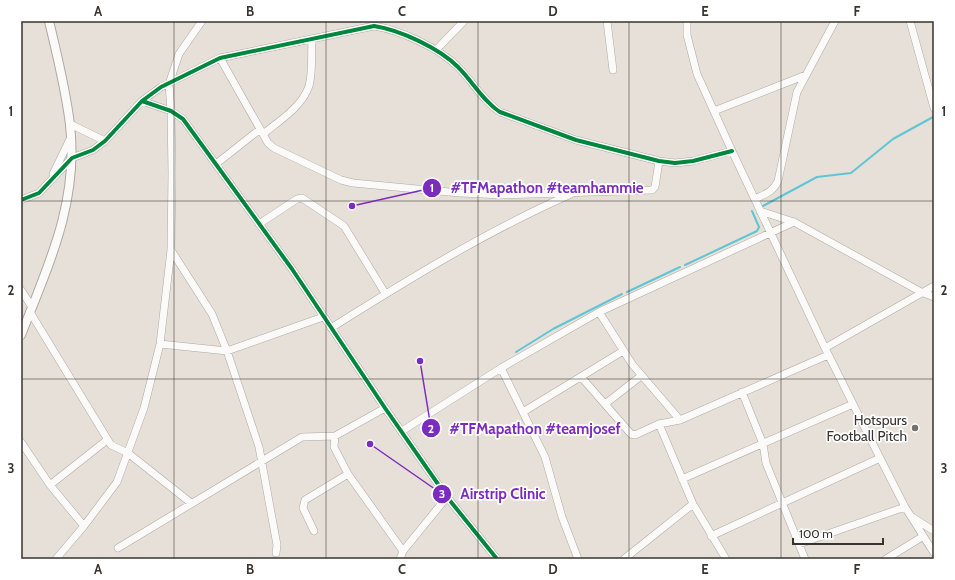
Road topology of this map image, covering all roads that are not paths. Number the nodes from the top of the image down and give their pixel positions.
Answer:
1 (50, 21) edge
2 (202, 21) edge
3 (464, 21) edge
4 (607, 21) edge
5 (687, 21) edge
6 (835, 21) edge
7 (910, 21) edge
8 (375, 23) edge
9 (312, 39) junction
10 (436, 50) junction
11 (220, 58) junction
12 (613, 70) dead end
13 (806, 75) junction
14 (169, 84) junction
15 (142, 101) junction
16 (934, 108) edge
17 (171, 111) junction
18 (714, 111) junction
19 (70, 124) junction
20 (261, 132) junction
21 (71, 137) junction
22 (105, 141) junction
23 (732, 151) junction
24 (72, 158) junction
25 (659, 161) junction
26 (216, 164) junction
27 (52, 178) junction
28 (575, 193) junction
29 (755, 199) junction
30 (21, 200) edge
31 (760, 211) junction
32 (794, 222) junction
33 (259, 224) junction
34 (770, 233) junction
35 (171, 250) junction
36 (934, 286) edge
37 (21, 290) edge
38 (921, 292) junction
39 (386, 293) junction
40 (934, 297) edge
41 (31, 309) junction
42 (599, 312) junction
43 (323, 317) junction
44 (331, 328) junction
45 (21, 335) edge
46 (160, 344) junction
47 (825, 348) junction
48 (228, 351) junction
49 (624, 351) junction
50 (828, 355) junction
51 (501, 368) junction
52 (641, 376) junction
53 (582, 378) junction
54 (742, 392) junction
55 (605, 404) junction
56 (853, 404) junction
57 (385, 408) junction
58 (523, 412) junction
59 (680, 420) junction
60 (659, 424) junction
61 (402, 431) junction
62 (335, 436) junction
63 (107, 440) junction
64 (21, 442) edge
65 (764, 444) junction
66 (128, 453) junction
67 (880, 458) junction
68 (262, 459) junction
69 (348, 474) junction
70 (682, 479) junction
71 (50, 485) junction
72 (447, 497) junction
73 (781, 502) junction
74 (191, 503) junction
75 (694, 504) junction
76 (905, 507) junction
77 (910, 516) junction
78 (84, 526) junction
79 (314, 531) dead end
80 (934, 532) edge
81 (711, 536) junction
82 (922, 537) junction
83 (799, 544) junction
84 (118, 548) dead end
85 (403, 551) junction
86 (276, 553) dead end
87 (934, 553) edge
88 (56, 559) edge
89 (400, 559) edge
90 (496, 559) edge
91 (578, 559) edge
92 (624, 559) edge
93 (726, 559) edge
94 (805, 559) edge
95 (886, 559) edge

1 - 19 street
2 - 14 street
3 - 10 street
4 - 12 street
5 - 18 street
6 - 13 street
7 - 16 street
8 - 9 street
8 - 10 street
9 - 11 street
9 - 20 street
10 - 25 street
11 - 14 street
11 - 20 street
13 - 18 street
13 - 29 street
14 - 15 street
14 - 17 street
15 - 17 street
15 - 22 street
17 - 26 street
17 - 35 street
18 - 23 street
19 - 21 street
19 - 22 street
20 - 26 street
20 - 28 street
21 - 24 street
21 - 27 street
22 - 24 street
23 - 25 street
23 - 29 street
24 - 27 street
24 - 41 street
25 - 28 street
26 - 33 street
27 - 30 street
28 - 39 street
29 - 31 street
31 - 32 street
31 - 34 street
32 - 34 street
32 - 38 street
33 - 39 street
33 - 43 street
34 - 42 street
34 - 47 street
35 - 46 street
35 - 48 street
36 - 38 street
37 - 41 street
38 - 40 street
38 - 47 street
39 - 44 street
41 - 45 street
41 - 63 street
42 - 49 street
42 - 51 street
43 - 44 street
43 - 48 street
44 - 57 street
46 - 48 street
46 - 66 street
47 - 50 street
48 - 68 street
49 - 52 street
49 - 53 street
50 - 54 street
50 - 56 street
51 - 58 street
51 - 61 street
52 - 55 street
52 - 59 street
53 - 55 street
53 - 58 street
54 - 59 street
54 - 65 street
55 - 60 street
56 - 65 street
56 - 67 street
57 - 61 street
57 - 62 street
58 - 91 street
59 - 60 street
60 - 70 street
61 - 72 street
62 - 68 street
62 - 69 street
63 - 66 street
63 - 71 street
64 - 71 street
65 - 70 street
65 - 73 street
66 - 74 street
66 - 78 street
67 - 73 street
67 - 76 street
68 - 74 street
68 - 86 street
69 - 79 street
69 - 85 street
70 - 75 street
71 - 78 street
72 - 85 street
72 - 90 street
73 - 81 street
73 - 83 street
74 - 84 street
75 - 81 street
75 - 92 street
76 - 77 street
76 - 83 street
77 - 80 street
77 - 82 street
78 - 88 street
81 - 93 street
82 - 87 street
82 - 95 street
83 - 94 street
85 - 89 street

